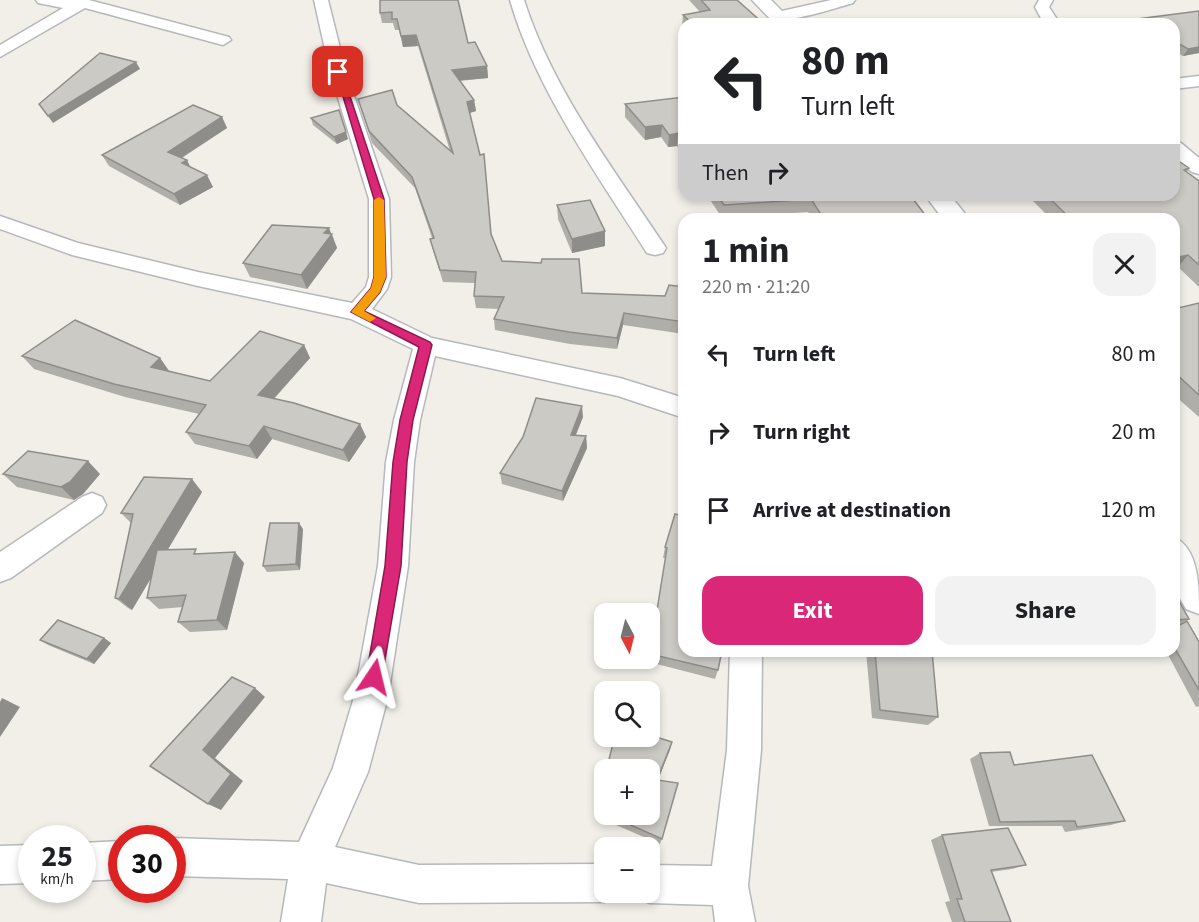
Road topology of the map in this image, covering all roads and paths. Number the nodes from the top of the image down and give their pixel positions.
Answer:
1 (43, 0) edge
2 (321, 0) edge
3 (517, 0) edge
4 (761, 0) edge
5 (848, 0) edge
6 (1046, 0) edge
7 (85, 1) edge
8 (780, 18) edge
9 (788, 18) edge
10 (1048, 18) edge
11 (223, 40) dead end
12 (0, 52) edge
13 (1199, 81) edge
14 (1180, 83) edge
15 (1180, 152) edge
16 (1199, 168) edge
17 (942, 201) edge
18 (951, 213) edge
19 (0, 222) edge
20 (655, 248) dead end
21 (357, 312) junction
22 (426, 345) junction
23 (678, 406) edge
24 (92, 505) dead end
25 (1180, 564) edge
26 (0, 569) edge
27 (1199, 597) edge
28 (747, 657) edge
29 (186, 857) edge
30 (310, 861) junction
31 (18, 864) edge
32 (0, 865) edge
33 (594, 883) edge
34 (660, 884) edge
35 (729, 886) junction
36 (301, 922) edge
37 (735, 922) edge

1 - 7 street
2 - 21 street
3 - 20 street
4 - 8 street
5 - 9 street
6 - 10 street
7 - 11 street
7 - 12 street
13 - 14 street
15 - 16 street
17 - 18 street
19 - 21 street
21 - 22 street
22 - 23 street
22 - 30 street
24 - 26 street
25 - 27 street
28 - 35 street
29 - 30 street
30 - 33 street
30 - 36 street
31 - 32 street
34 - 35 street
35 - 37 street

